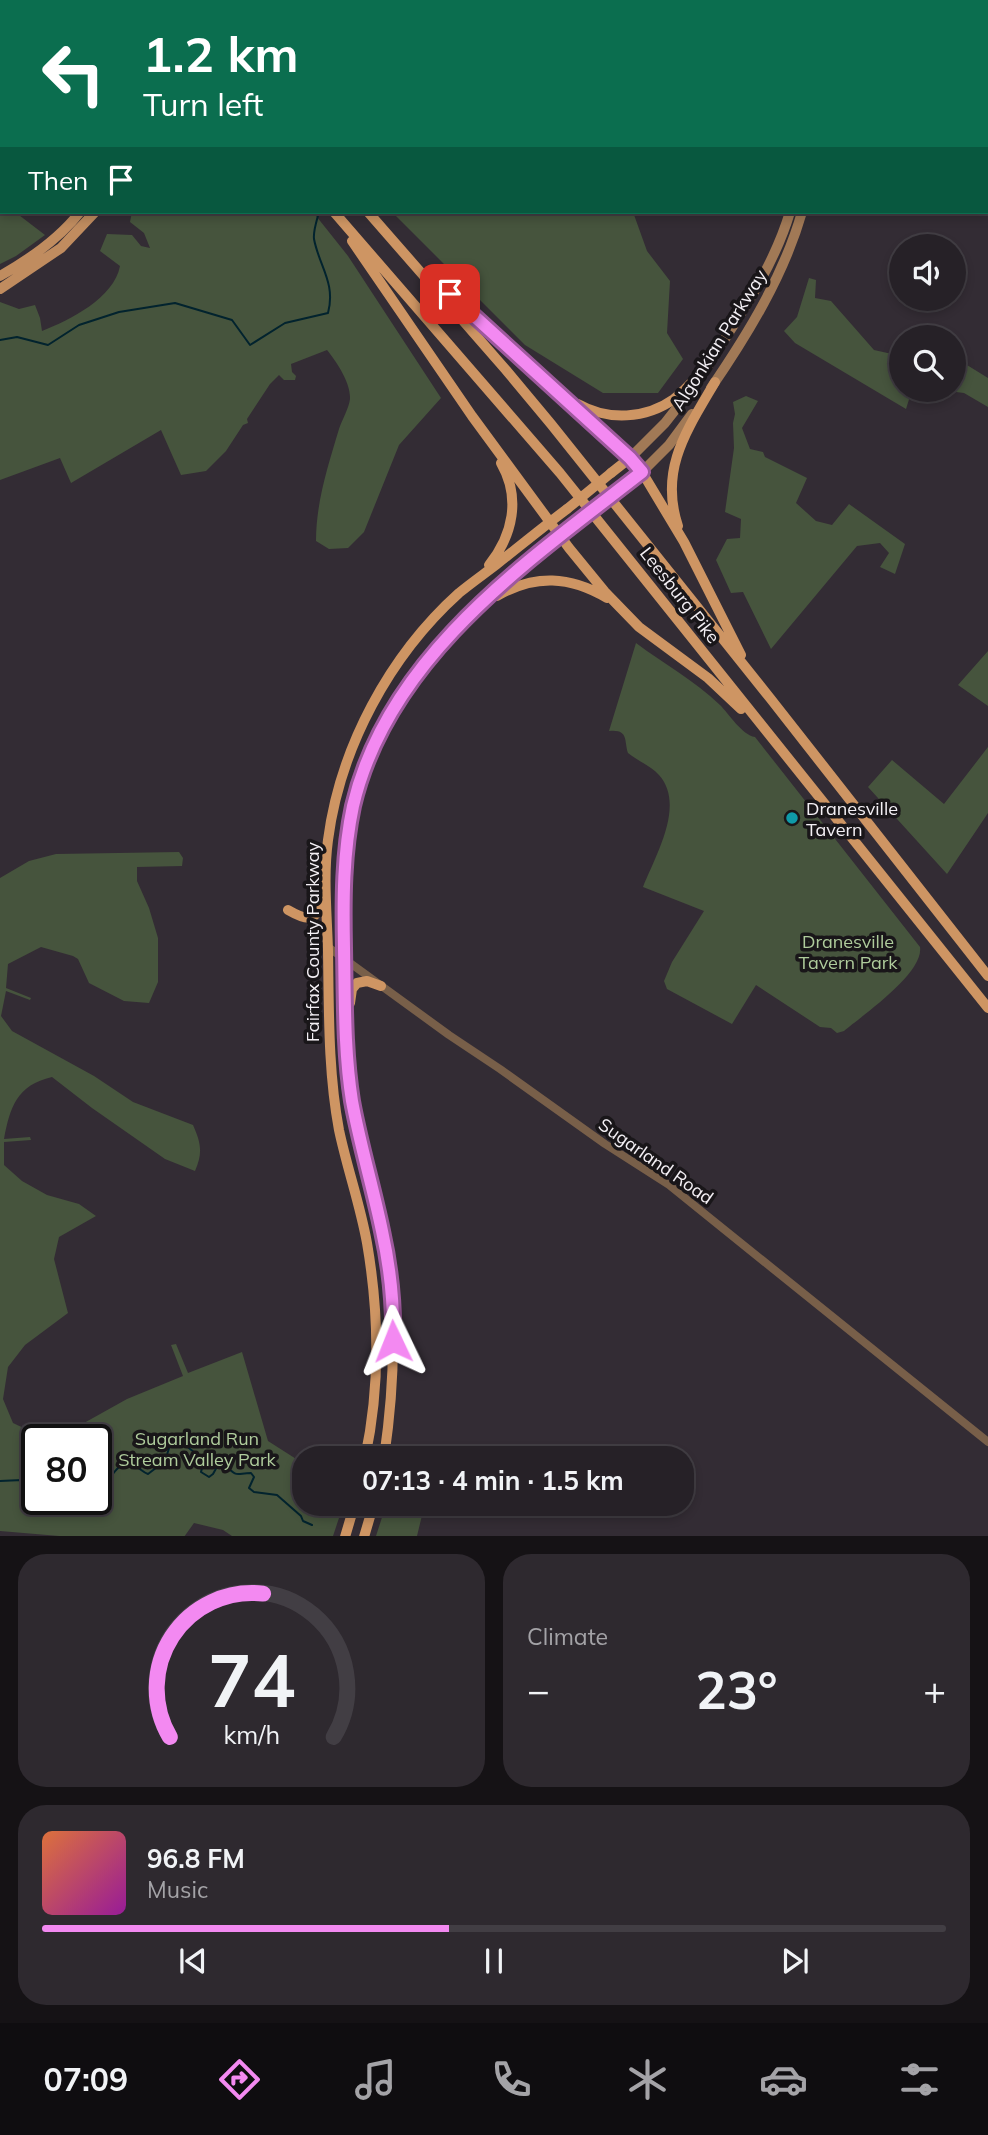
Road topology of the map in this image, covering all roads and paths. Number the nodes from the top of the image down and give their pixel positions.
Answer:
1 (78, 214) edge
2 (93, 214) edge
3 (334, 214) edge
4 (335, 214) edge
5 (371, 214) edge
6 (371, 214) edge
7 (789, 214) edge
8 (801, 214) edge
9 (0, 276) edge
10 (0, 289) edge
11 (710, 363) junction
12 (715, 382) junction
13 (555, 390) junction
14 (471, 416) junction
15 (630, 458) junction
16 (642, 472) junction
17 (550, 522) junction
18 (561, 536) junction
19 (684, 542) junction
20 (459, 593) junction
21 (617, 606) junction
22 (474, 611) junction
23 (770, 698) junction
24 (778, 746) junction
25 (326, 872) junction
26 (288, 910) dead end
27 (328, 947) junction
28 (344, 959) junction
29 (988, 976) edge
30 (381, 986) junction
31 (988, 1008) edge
32 (346, 1030) junction
33 (988, 1442) edge
34 (367, 1446) edge
35 (386, 1446) edge
36 (351, 1516) edge
37 (370, 1516) edge
38 (345, 1536) edge
39 (364, 1536) edge

1 - 9 main road
2 - 10 main road
3 - 14 highway
4 - 24 highway, Leesburg Pike
5 - 13 highway
6 - 23 highway, Leesburg Pike
7 - 11 main road, Algonkian Parkway
8 - 12 main road, Algonkian Parkway
11 - 13 highway
11 - 15 main road, Algonkian Parkway
12 - 16 main road, Algonkian Parkway
12 - 19 highway
13 - 15 highway
14 - 17 highway
14 - 20 highway
15 - 16 highway
15 - 17 highway, Fairfax County Parkway, bridge
16 - 18 highway, Fairfax County Parkway, bridge
16 - 19 highway
17 - 18 highway
17 - 20 highway, Fairfax County Parkway
18 - 21 highway
18 - 22 highway, Fairfax County Parkway
19 - 23 highway
20 - 25 highway, Fairfax County Parkway
21 - 22 highway
21 - 24 highway
22 - 28 highway, Fairfax County Parkway
23 - 29 highway, Leesburg Pike
24 - 31 highway, Leesburg Pike
25 - 26 highway
25 - 27 highway, Fairfax County Parkway
27 - 28 street, Sugarland Road
27 - 34 highway, Fairfax County Parkway
28 - 30 street, Sugarland Road
28 - 32 highway, Fairfax County Parkway
30 - 32 highway
30 - 33 street, Sugarland Road
32 - 35 highway, Fairfax County Parkway
36 - 38 highway
37 - 39 highway

